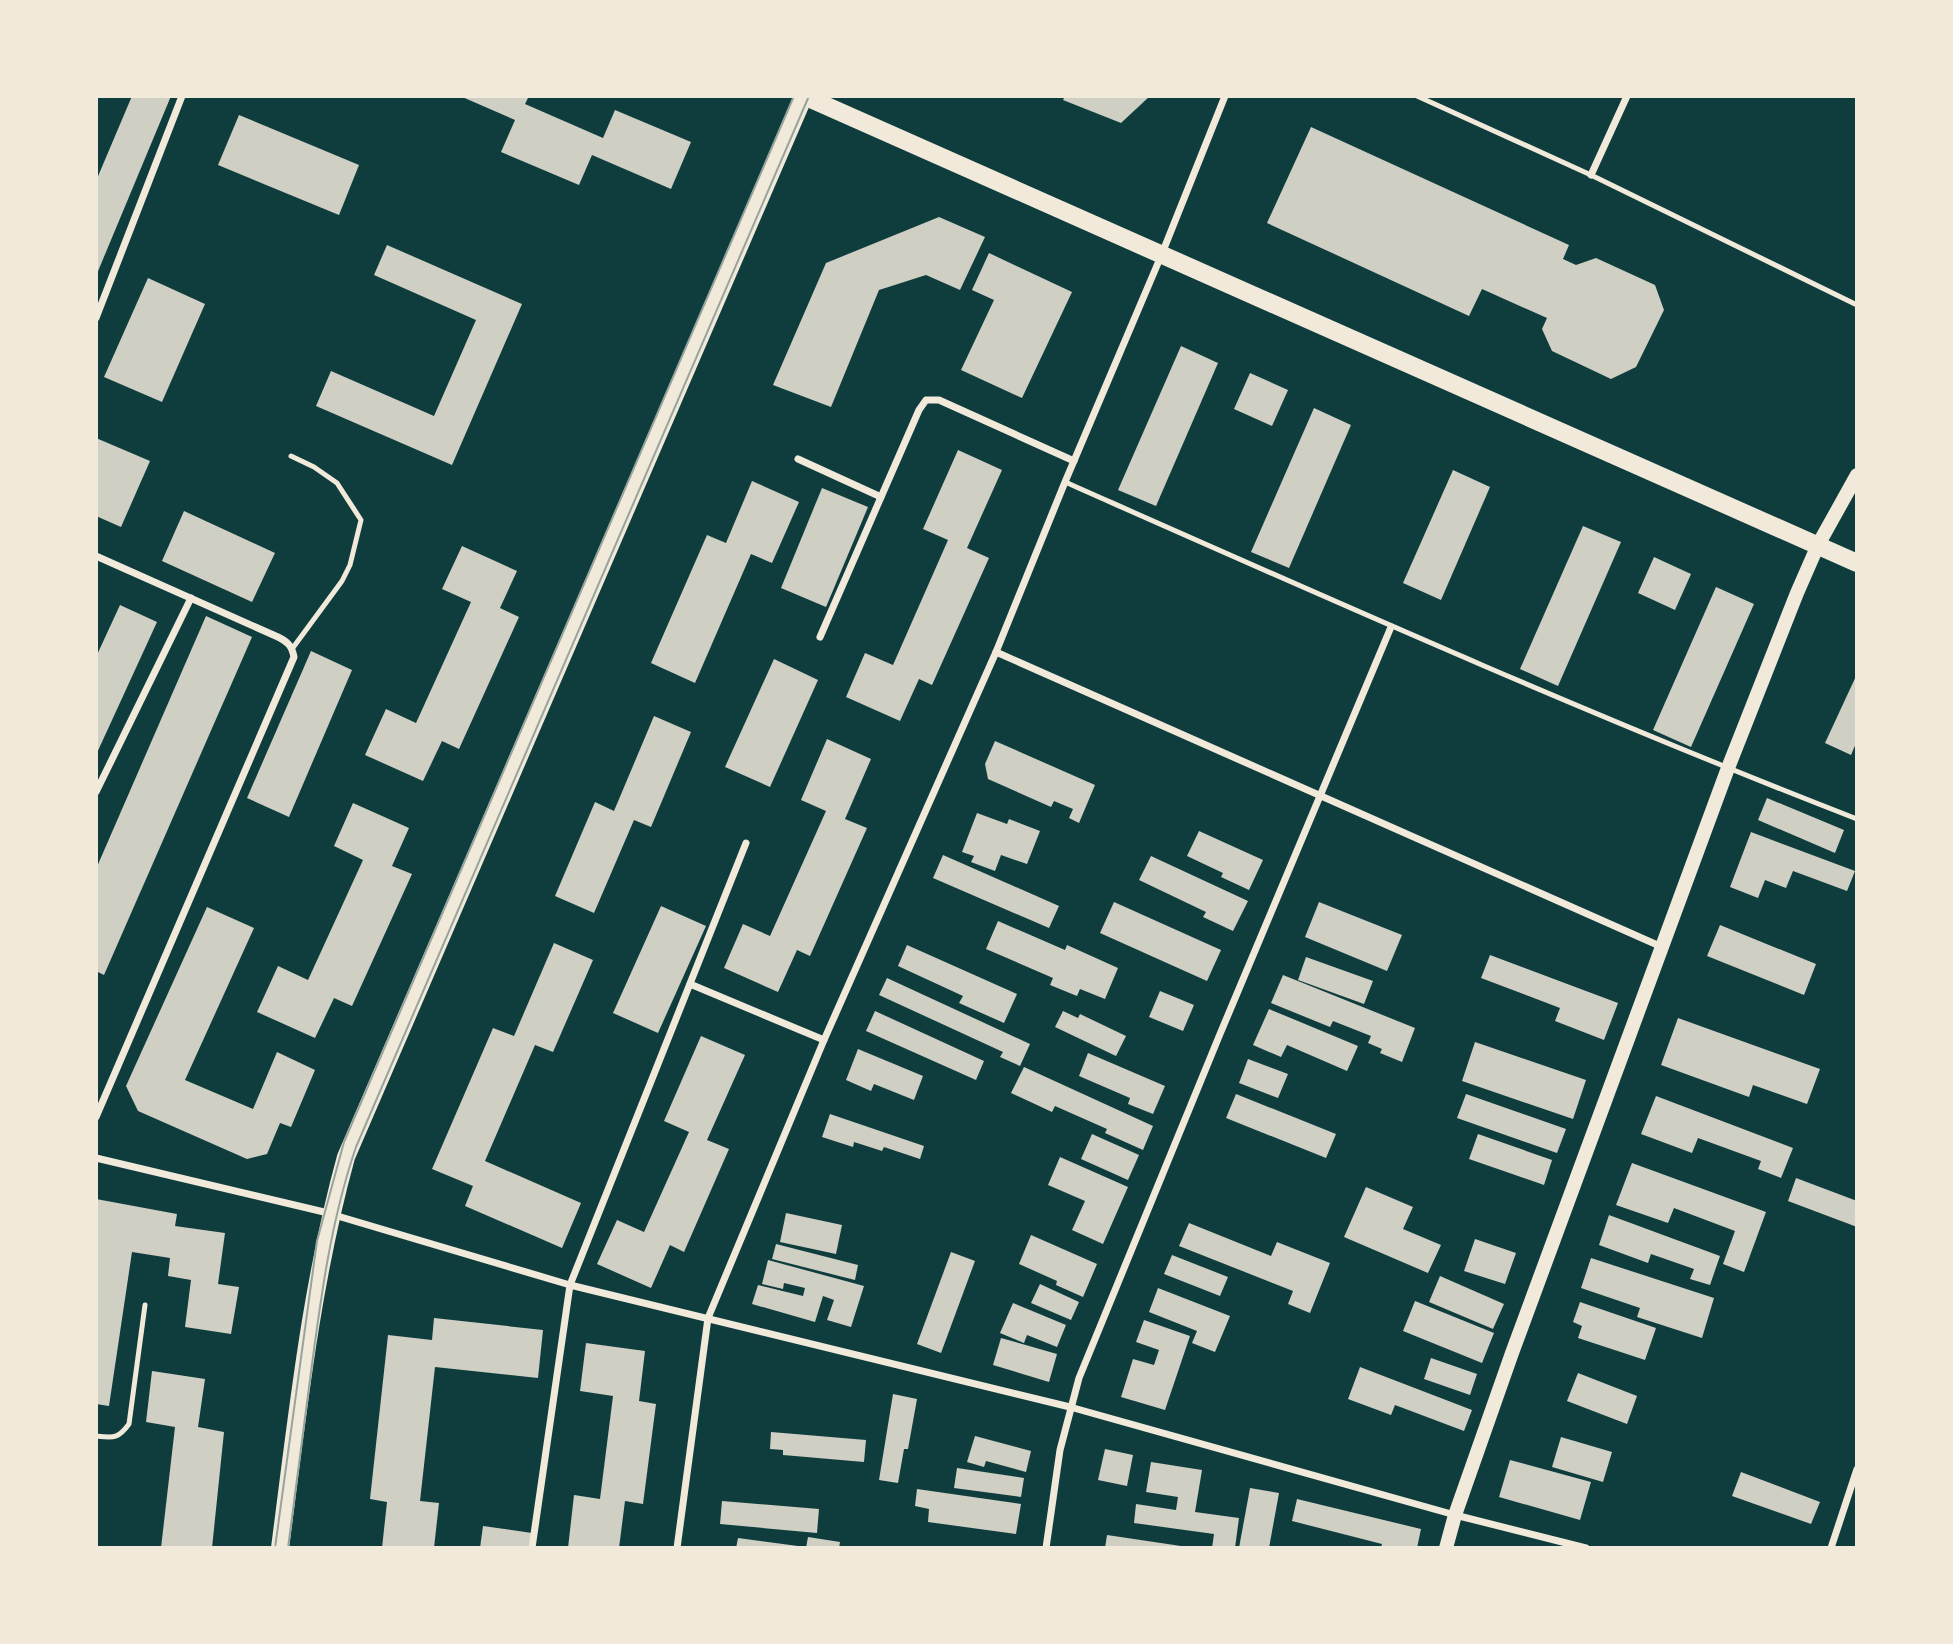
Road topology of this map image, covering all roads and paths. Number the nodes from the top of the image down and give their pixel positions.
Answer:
1 (182, 96) edge
2 (804, 96) edge
3 (1225, 96) edge
4 (1417, 96) edge
5 (1626, 96) edge
6 (1591, 175) junction
7 (1161, 256) junction
8 (1857, 304) edge
9 (96, 318) edge
10 (291, 456) dead end
11 (798, 459) dead end
12 (1074, 461) junction
13 (1857, 475) edge
14 (1065, 482) junction
15 (881, 496) junction
16 (1818, 545) junction
17 (96, 556) edge
18 (1857, 564) edge
19 (191, 598) junction
20 (1391, 627) junction
21 (820, 637) dead end
22 (292, 649) junction
23 (996, 652) junction
24 (1728, 768) junction
25 (96, 792) edge
26 (1320, 795) junction
27 (1857, 819) edge
28 (746, 843) dead end
29 (1662, 947) junction
30 (690, 984) junction
31 (824, 1040) junction
32 (96, 1117) edge
33 (96, 1158) edge
34 (330, 1214) junction
35 (570, 1285) junction
36 (145, 1305) dead end
37 (708, 1318) junction
38 (1070, 1407) junction
39 (96, 1436) edge
40 (1857, 1469) edge
41 (1455, 1515) junction
42 (280, 1548) edge
43 (532, 1548) edge
44 (677, 1548) edge
45 (1046, 1548) edge
46 (1446, 1548) edge
47 (1586, 1548) edge
48 (1831, 1548) edge

1 - 9 street
2 - 7 main road
2 - 34 main road
3 - 7 street
4 - 6 lane
5 - 6 street
6 - 8 lane
7 - 12 street
7 - 16 main road
10 - 22 lane
11 - 15 street
12 - 14 street
12 - 15 street
13 - 16 main road
14 - 20 lane
14 - 23 street
15 - 21 street
16 - 18 main road
16 - 24 main road
17 - 19 street
19 - 22 street
19 - 25 street
20 - 24 lane
20 - 26 street
22 - 32 street
23 - 26 street
23 - 31 street
24 - 27 lane
24 - 29 main road
26 - 29 street
26 - 38 street
28 - 30 street
29 - 41 main road
30 - 31 street
30 - 35 street
31 - 37 street
33 - 34 street
34 - 35 street
34 - 42 main road
35 - 37 street
35 - 43 street
36 - 39 lane
37 - 38 street
37 - 44 street
38 - 41 street
38 - 45 street
40 - 48 street
41 - 46 main road
41 - 47 street

